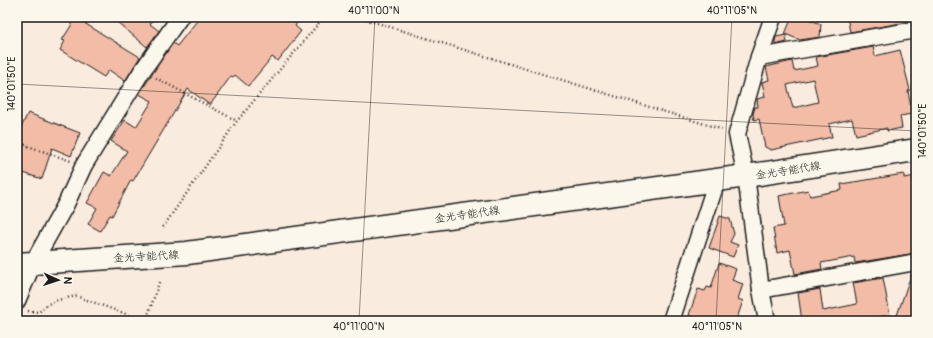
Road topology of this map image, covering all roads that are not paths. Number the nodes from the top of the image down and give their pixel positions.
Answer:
1 (180, 17) edge
2 (773, 17) edge
3 (916, 30) edge
4 (759, 57) junction
5 (916, 150) edge
6 (746, 176) junction
7 (717, 180) junction
8 (916, 262) edge
9 (25, 263) edge
10 (761, 290) junction
11 (21, 306) edge
12 (671, 321) edge
13 (768, 321) edge

1 - 9 street
2 - 4 street
3 - 4 street
4 - 6 street
5 - 6 main road, 金光寺能代線
6 - 7 main road, 金光寺能代線
6 - 10 street
7 - 9 main road, 金光寺能代線
7 - 12 street
8 - 10 street
9 - 11 street
10 - 13 street

